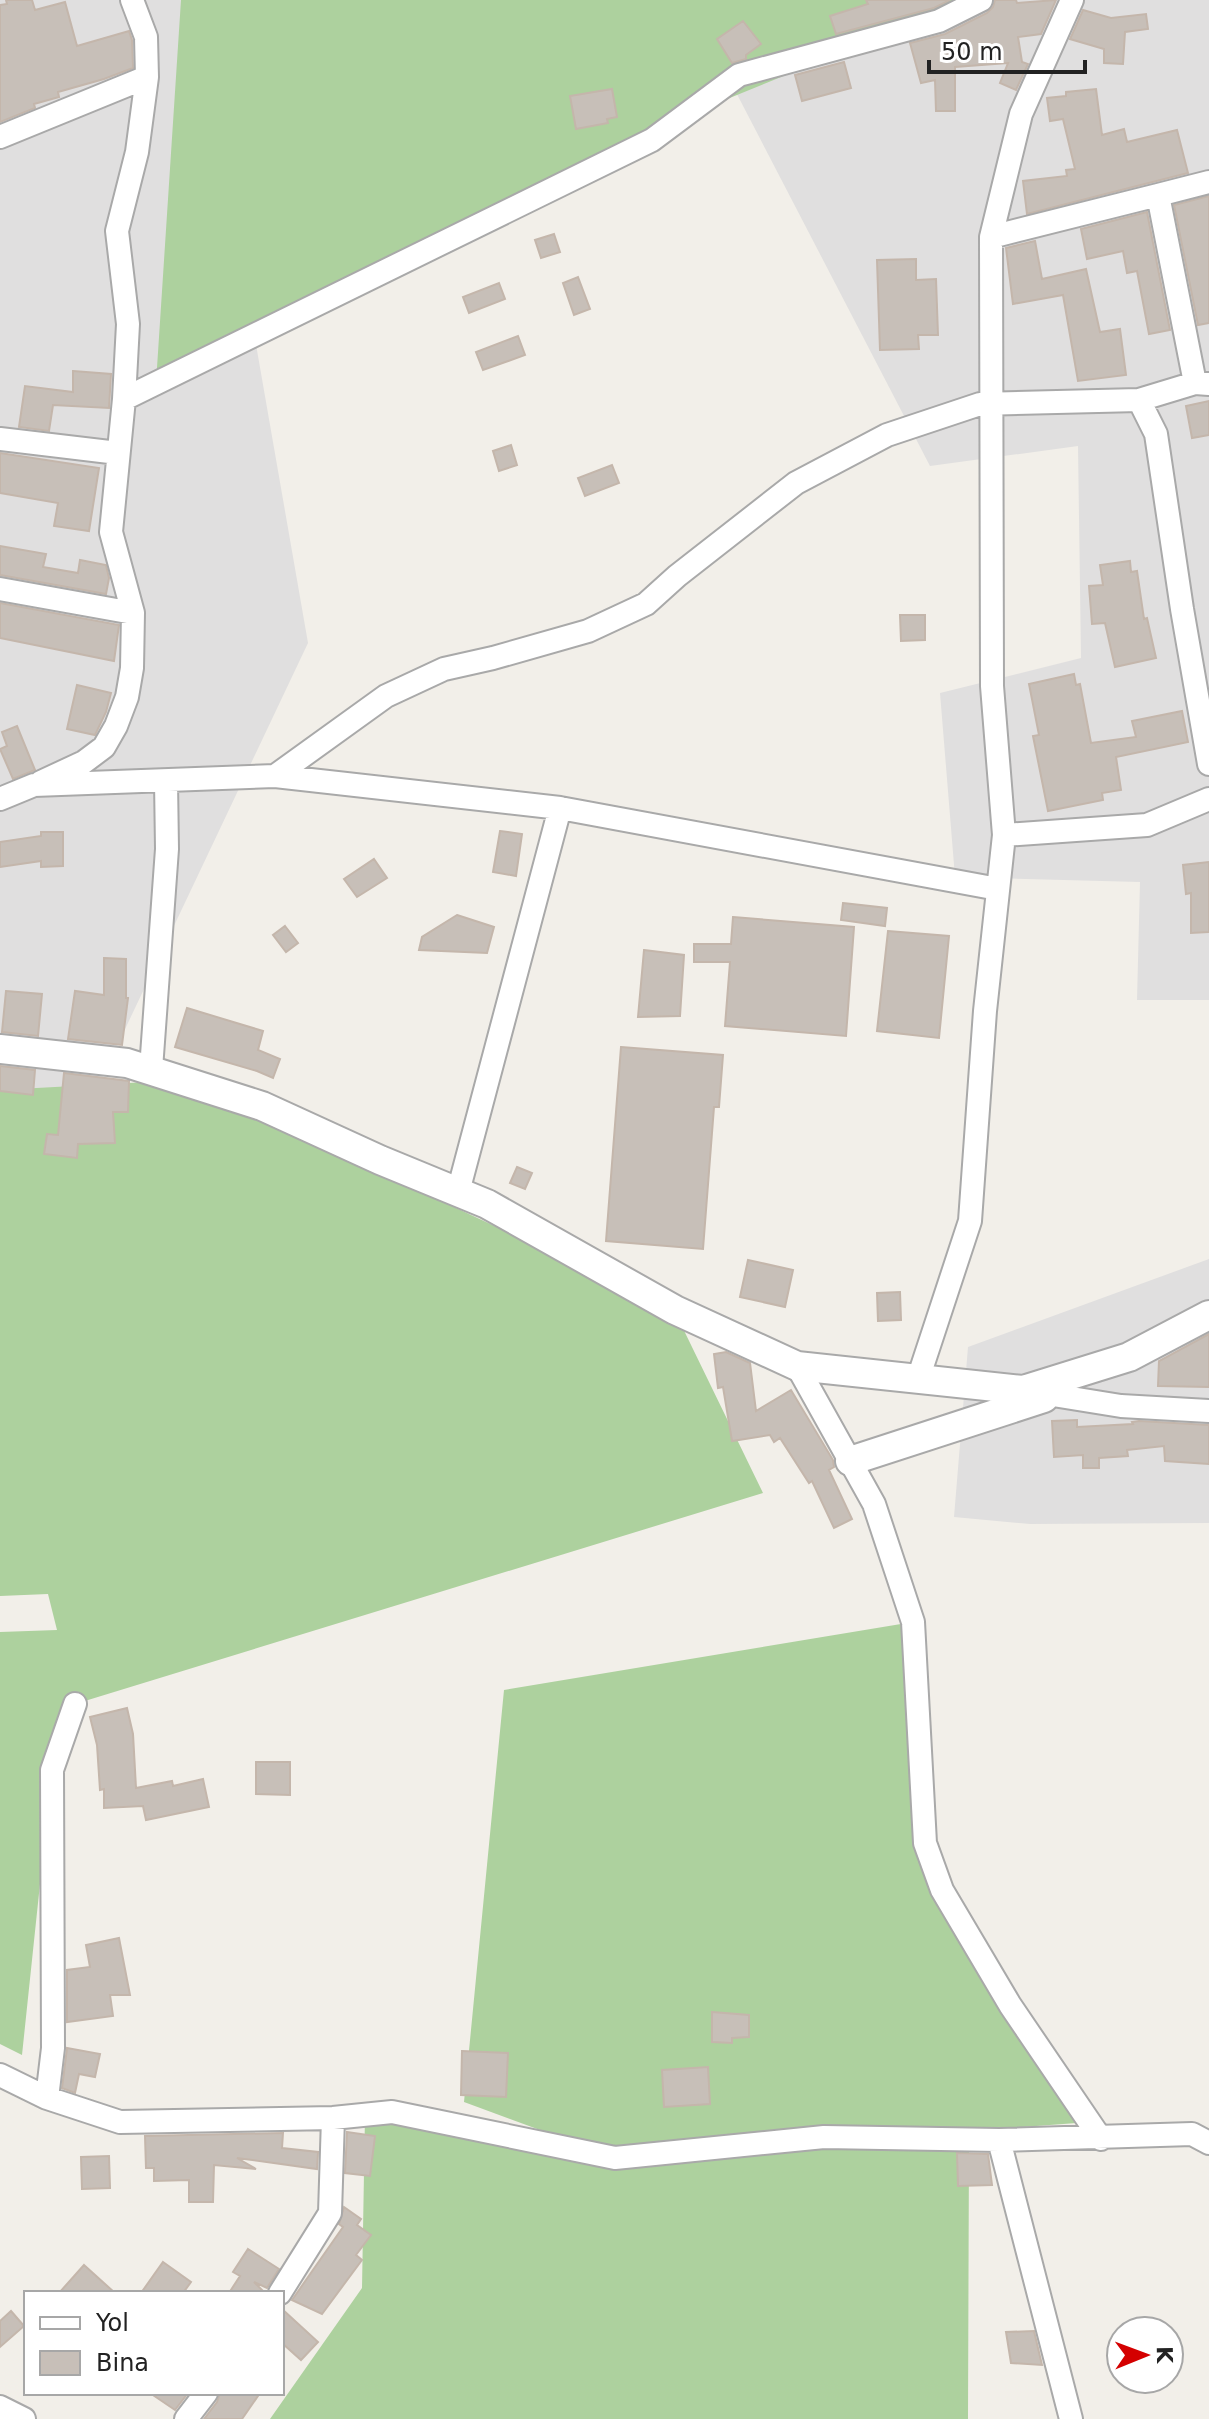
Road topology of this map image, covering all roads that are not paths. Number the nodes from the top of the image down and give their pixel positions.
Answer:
1 (132, 0) edge
2 (981, 0) edge
3 (1072, 0) edge
4 (147, 77) junction
5 (0, 137) edge
6 (1209, 182) edge
7 (1158, 195) junction
8 (991, 237) junction
9 (1202, 383) edge
10 (124, 399) junction
11 (1139, 400) junction
12 (990, 403) junction
13 (0, 439) edge
14 (118, 453) junction
15 (0, 589) edge
16 (133, 613) junction
17 (1209, 764) edge
18 (275, 776) junction
19 (166, 781) junction
20 (34, 785) junction
21 (0, 799) edge
22 (1209, 799) edge
23 (560, 808) junction
24 (1004, 835) junction
25 (998, 889) junction
26 (0, 1049) edge
27 (151, 1069) junction
28 (458, 1192) junction
29 (1209, 1315) edge
30 (797, 1366) junction
31 (918, 1379) junction
32 (1023, 1390) junction
33 (1053, 1395) junction
34 (1209, 1411) edge
35 (850, 1461) junction
36 (75, 1704) dead end
37 (0, 2075) edge
38 (47, 2098) junction
39 (333, 2118) junction
40 (1101, 2139) junction
41 (999, 2140) junction
42 (1209, 2143) edge
43 (281, 2291) edge
44 (204, 2395) edge
45 (0, 2407) edge
46 (24, 2419) edge
47 (186, 2419) edge
48 (1071, 2419) edge

1 - 4 street
2 - 10 street
3 - 8 street
4 - 5 street
4 - 10 street
6 - 7 street
7 - 8 street
7 - 9 street
8 - 12 street
9 - 11 street
10 - 14 street
11 - 12 street
11 - 17 street
12 - 18 street
12 - 24 street
13 - 14 street
14 - 16 street
15 - 16 street
16 - 20 street
18 - 19 street
18 - 23 street
19 - 20 street
19 - 27 street
20 - 21 street
22 - 24 street
23 - 25 street
23 - 28 street
24 - 25 street
25 - 31 street
26 - 27 street
27 - 28 street
28 - 30 street
29 - 32 street
30 - 31 street
30 - 35 street
31 - 32 street
32 - 33 street
33 - 34 street
33 - 35 street
35 - 40 street
36 - 38 street
37 - 38 street
38 - 39 street
39 - 41 street
39 - 43 street
40 - 41 street
40 - 42 street
41 - 48 street
44 - 47 street
45 - 46 street

